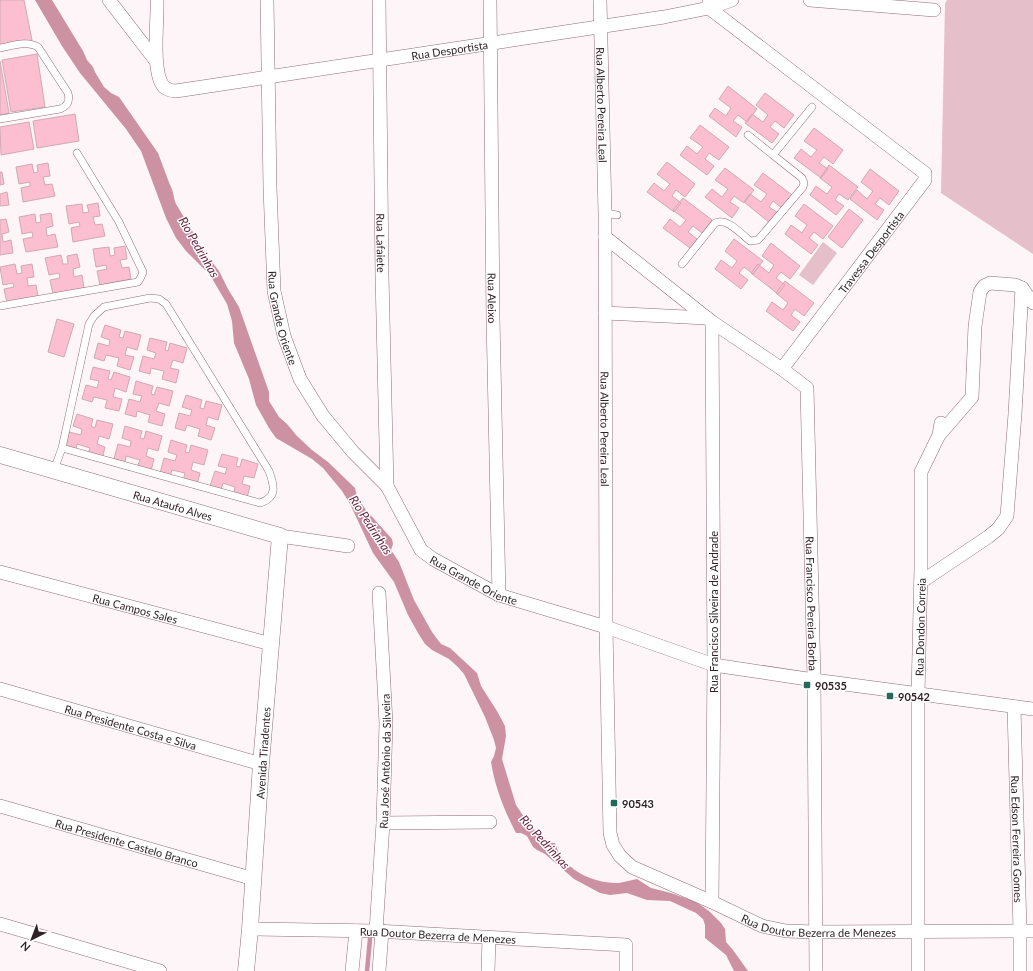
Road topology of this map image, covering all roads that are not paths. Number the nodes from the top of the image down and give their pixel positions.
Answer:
1 (110, 0) edge
2 (157, 0) edge
3 (267, 0) edge
4 (379, 0) edge
5 (490, 0) edge
6 (600, 0) edge
7 (732, 0) edge
8 (810, 0) edge
9 (709, 4) edge
10 (934, 10) dead end
11 (600, 26) junction
12 (490, 44) junction
13 (0, 48) edge
14 (156, 60) junction
15 (379, 60) junction
16 (268, 78) junction
17 (812, 107) dead end
18 (0, 119) edge
19 (748, 135) dead end
20 (77, 153) dead end
21 (773, 155) junction
22 (605, 237) junction
23 (682, 264) dead end
24 (1022, 288) junction
25 (1033, 303) edge
26 (0, 306) edge
27 (605, 313) junction
28 (710, 320) junction
29 (782, 369) junction
30 (62, 448) junction
31 (0, 455) edge
32 (54, 470) junction
33 (387, 486) junction
34 (280, 536) junction
35 (348, 546) dead end
36 (0, 572) edge
37 (921, 582) junction
38 (379, 593) dead end
39 (499, 595) junction
40 (606, 627) junction
41 (271, 644) junction
42 (714, 665) junction
43 (814, 680) junction
44 (0, 689) edge
45 (918, 694) junction
46 (1014, 707) junction
47 (1033, 709) edge
48 (261, 764) junction
49 (0, 806) edge
50 (490, 822) dead end
51 (383, 823) junction
52 (620, 856) joint
53 (254, 879) junction
54 (712, 902) junction
55 (0, 924) edge
56 (250, 929) junction
57 (356, 930) junction
58 (379, 931) junction
59 (918, 931) junction
60 (1026, 931) edge
61 (815, 932) junction
62 (489, 938) junction
63 (160, 971) edge
64 (246, 971) edge
65 (352, 971) edge
66 (378, 971) edge
67 (488, 971) edge
68 (626, 971) edge
69 (816, 971) edge
70 (918, 971) edge
71 (1020, 971) edge

1 - 14 street
2 - 14 street
3 - 16 street, Rua Grande Oriente
4 - 15 street, Rua Lafaiete
5 - 12 street, Rua Aleixo
6 - 11 street, Rua Alberto Pereira Leal
7 - 9 street, Rua Desportista
8 - 10 street
9 - 11 street, Rua Desportista
9 - 29 street, Travessa Desportista
11 - 12 street, Rua Desportista
11 - 22 street, Rua Alberto Pereira Leal
12 - 15 street, Rua Desportista
12 - 39 street, Rua Aleixo
13 - 18 lane
14 - 16 street, Rua Desportista
15 - 16 street, Rua Desportista
15 - 33 street, Rua Lafaiete
16 - 33 street, Rua Grande Oriente
17 - 21 lane
19 - 21 lane
20 - 26 lane
21 - 23 lane
22 - 27 street, Rua Alberto Pereira Leal
22 - 28 street
24 - 25 street
24 - 37 street
24 - 37 street, Rua Dondon Correia
27 - 28 street
27 - 40 street, Rua Alberto Pereira Leal
28 - 29 street
28 - 42 street, Rua Francisco Silveira de Andrade
29 - 43 street, Rua Francisco Pereira Borba
30 - 30 lane
30 - 32 lane
31 - 32 street, Rua Ataufo Alves
32 - 34 street, Rua Ataufo Alves
33 - 39 street, Rua Grande Oriente
34 - 35 street, Rua Ataufo Alves
34 - 41 street, Avenida Tiradentes
36 - 41 street, Rua Campos Sales
37 - 45 street, Rua Dondon Correia
38 - 51 street, Rua José Antônio da Silveira
39 - 40 street, Rua Grande Oriente
40 - 42 street, Rua Grande Oriente
40 - 52 street, Rua Alberto Pereira Leal
41 - 48 street, Avenida Tiradentes
42 - 43 street, Rua Grande Oriente
42 - 54 street, Rua Francisco Silveira de Andrade
43 - 45 street, Rua Grande Oriente
43 - 61 street, Rua Francisco Pereira Borba
44 - 48 street, Rua Presidente Costa e Silva
45 - 46 street, Rua Grande Oriente
45 - 59 street, Rua Dondon Correia
46 - 47 street, Rua Grande Oriente
46 - 60 street, Rua Edson Ferreira Gomes
48 - 53 street, Avenida Tiradentes
49 - 53 street, Rua Presidente Castelo Branco
50 - 51 street
51 - 58 street, Rua José Antônio da Silveira
52 - 54 street, Rua Doutor Bezerra de Menezes
53 - 56 street, Avenida Tiradentes
54 - 61 street, Rua Doutor Bezerra de Menezes
55 - 63 street
56 - 57 street, Rua Doutor Bezerra de Menezes
56 - 64 street, Avenida Tiradentes
57 - 58 street, Rua Doutor Bezerra de Menezes
57 - 65 street
58 - 62 street, Rua Doutor Bezerra de Menezes
58 - 66 street, Rua José Antônio da Silveira
59 - 60 street, Rua Doutor Bezerra de Menezes
59 - 61 street, Rua Doutor Bezerra de Menezes
59 - 70 street, Rua Dondon Correia
60 - 71 street, Rua Edson Ferreira Gomes
61 - 69 street, Rua Francisco Pereira Borba
62 - 67 street
62 - 68 street, Rua Doutor Bezerra de Menezes

